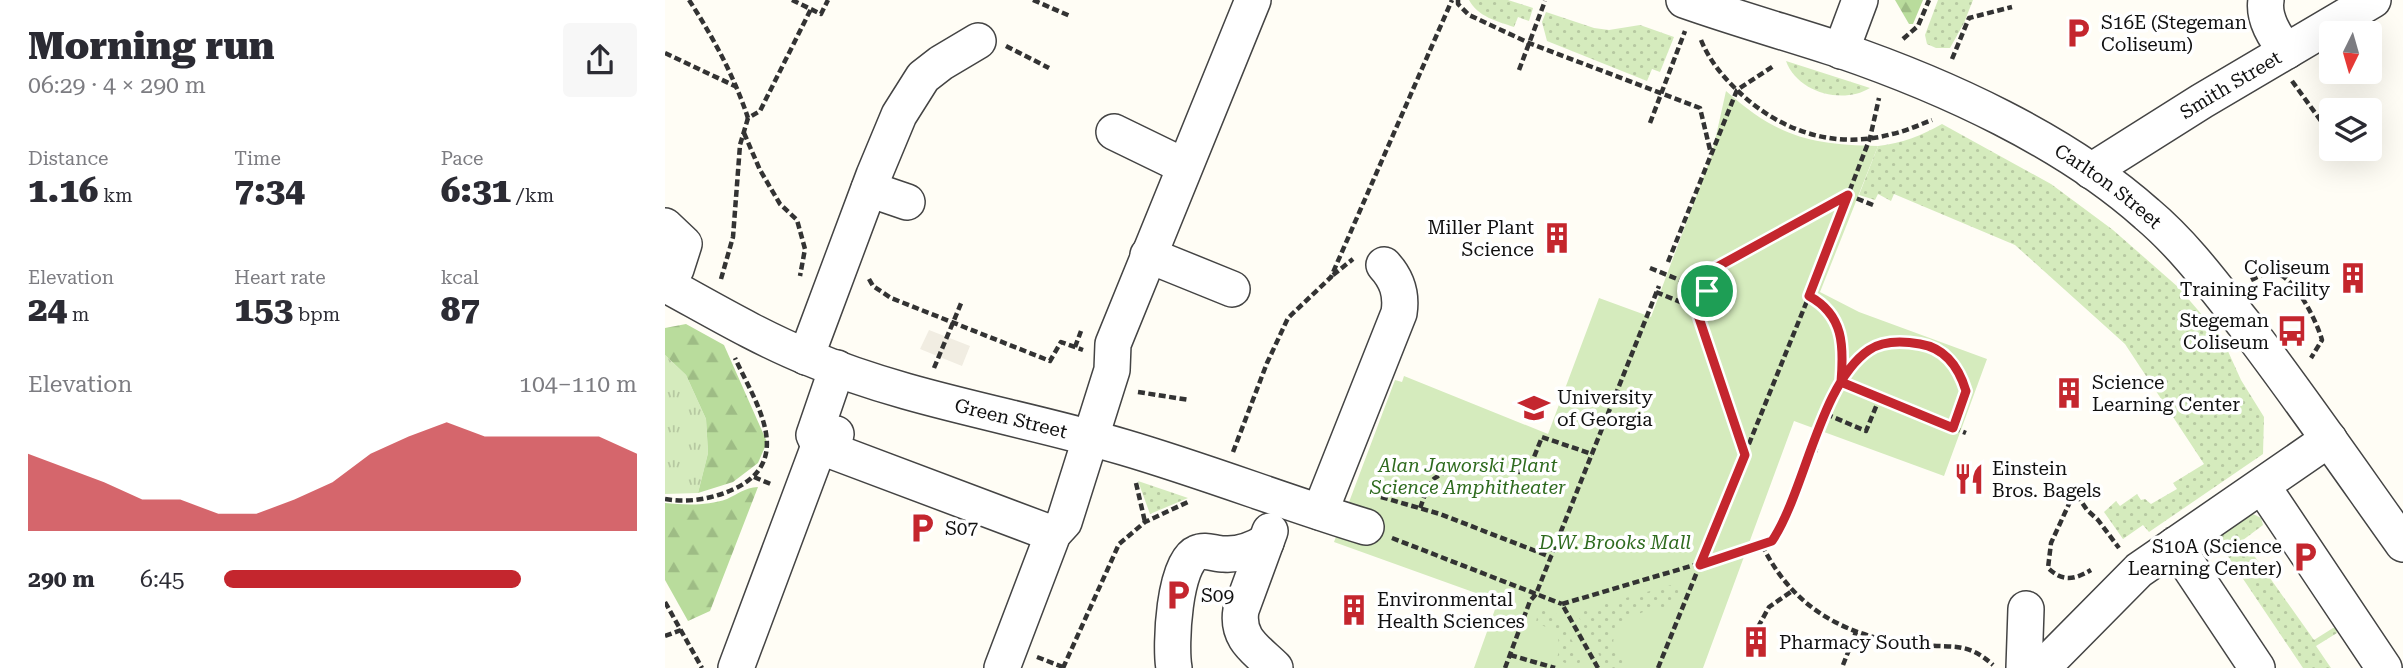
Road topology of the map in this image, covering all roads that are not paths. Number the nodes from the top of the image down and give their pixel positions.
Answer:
1 (1254, 0) edge
2 (1860, 0) edge
3 (2266, 0) edge
4 (2373, 0) edge
5 (1685, 15) edge
6 (990, 43) road end
7 (1841, 51) junction
8 (2287, 51) junction
9 (1114, 132) dead end
10 (1184, 166) junction
11 (2091, 171) junction
12 (869, 189) junction
13 (907, 202) dead end
14 (1148, 255) junction
15 (671, 256) edge
16 (1400, 268) dead end
17 (1232, 289) dead end
18 (833, 367) junction
19 (1080, 435) junction
20 (2329, 439) junction
21 (819, 446) junction
22 (2263, 486) junction
23 (1282, 498) junction
24 (1320, 512) junction
25 (1369, 512) road end
26 (1053, 534) junction
27 (1266, 542) junction
28 (2403, 544) edge
29 (2175, 545) junction
30 (2026, 609) dead end
31 (736, 668) edge
32 (1002, 668) edge
33 (1174, 668) edge
34 (1275, 668) edge
35 (2024, 668) edge
36 (2042, 668) edge
37 (2257, 668) edge
38 (2383, 668) edge

1 - 10 street
2 - 7 street
3 - 8 street
4 - 8 street, Smith Street
5 - 7 street, Carlton Street
6 - 12 street
7 - 11 street, Carlton Street
8 - 11 street, Smith Street
9 - 10 street
10 - 14 street
11 - 20 street, Carlton Street
12 - 13 street
12 - 18 street
14 - 17 street
14 - 19 street
15 - 18 street, Green Street
16 - 24 street
18 - 19 street, Green Street
18 - 21 street
19 - 23 street, Green Street
19 - 26 street
20 - 22 street
20 - 28 street, Carlton Street
21 - 26 street
21 - 31 street
22 - 29 street
22 - 38 street
23 - 24 street, Green Street
23 - 27 street
24 - 25 street, Green Street
26 - 32 street
27 - 33 street
27 - 34 street
29 - 36 street
29 - 37 street
30 - 35 street

